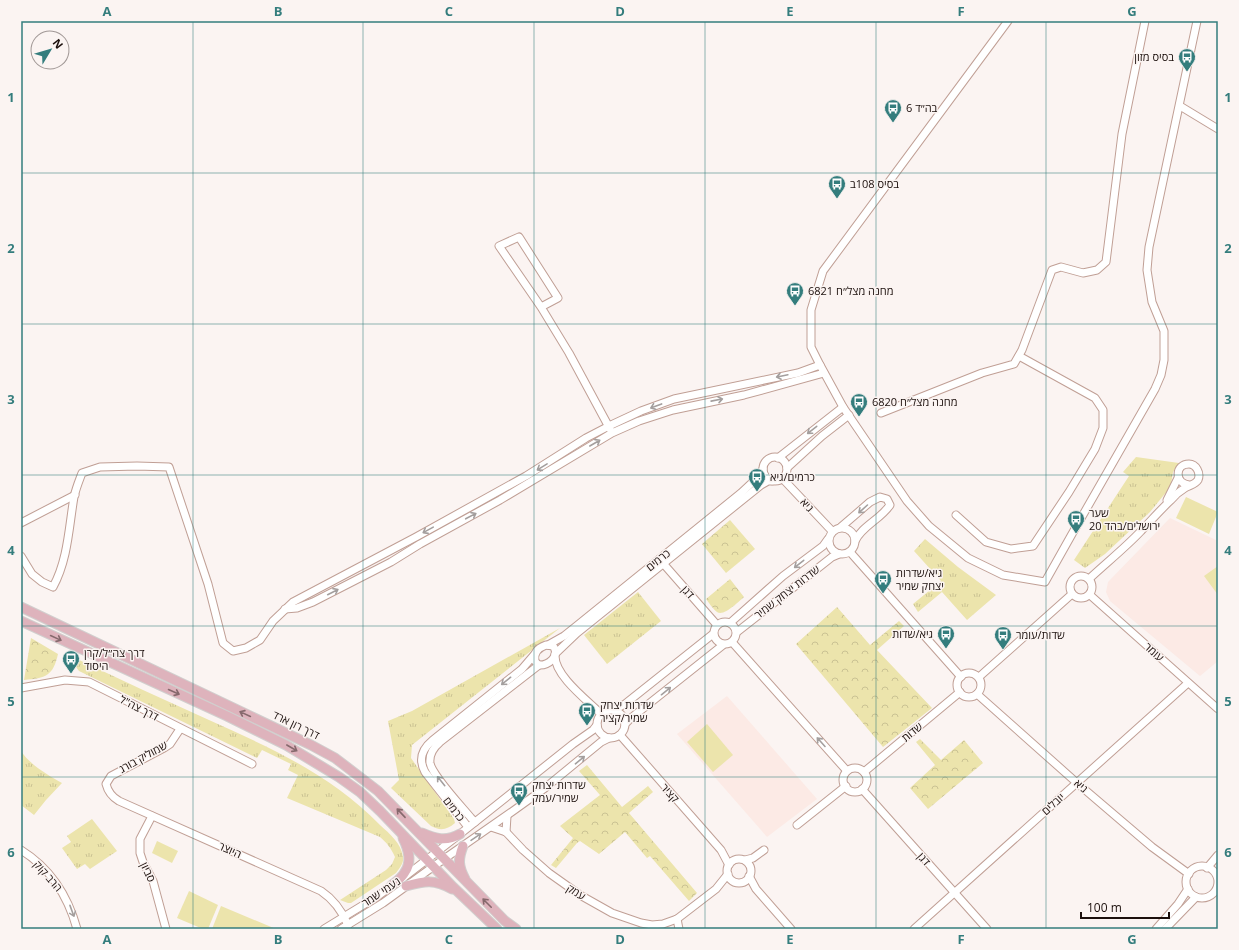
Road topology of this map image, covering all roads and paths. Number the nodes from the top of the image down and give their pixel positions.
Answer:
1 (1008, 21) edge
2 (1145, 21) edge
3 (1197, 21) edge
4 (1180, 106) junction
5 (1218, 129) edge
6 (541, 307) junction
7 (1019, 356) junction
8 (820, 365) junction
9 (824, 373) junction
10 (843, 407) junction
11 (881, 413) dead end
12 (848, 416) junction
13 (608, 426) junction
14 (612, 433) junction
15 (778, 458) junction
16 (787, 468) junction
17 (763, 469) junction
18 (782, 478) junction
19 (1178, 478) junction
20 (772, 481) junction
21 (1189, 485) junction
22 (75, 495) junction
23 (1163, 507) junction
24 (956, 515) dead end
25 (21, 523) edge
26 (841, 528) junction
27 (832, 531) junction
28 (828, 539) junction
29 (855, 541) junction
30 (850, 552) junction
31 (839, 554) junction
32 (21, 556) edge
33 (662, 562) junction
34 (1089, 579) junction
35 (1072, 594) junction
36 (1090, 595) junction
37 (21, 607) edge
38 (285, 609) junction
39 (21, 621) edge
40 (730, 623) junction
41 (717, 625) junction
42 (737, 632) junction
43 (714, 634) junction
44 (732, 642) junction
45 (548, 645) junction
46 (723, 645) junction
47 (534, 655) junction
48 (555, 655) junction
49 (540, 665) junction
50 (564, 677) junction
51 (960, 677) junction
52 (979, 677) junction
53 (1188, 683) junction
54 (21, 688) edge
55 (960, 692) junction
56 (977, 694) junction
57 (1218, 709) edge
58 (614, 710) junction
59 (601, 714) junction
60 (625, 724) junction
61 (597, 725) junction
62 (180, 729) junction
63 (620, 735) junction
64 (609, 738) junction
65 (252, 764) dead end
66 (847, 771) junction
67 (864, 772) junction
68 (1077, 783) junction
69 (106, 784) joint
70 (846, 786) junction
71 (862, 789) junction
72 (152, 816) junction
73 (506, 816) junction
74 (475, 822) junction
75 (797, 825) dead end
76 (491, 827) junction
77 (468, 828) junction
78 (417, 830) junction
79 (399, 831) junction
80 (506, 832) junction
81 (460, 834) junction
82 (463, 846) junction
83 (21, 850) edge
84 (721, 850) junction
85 (437, 852) junction
86 (1218, 855) edge
87 (444, 859) junction
88 (736, 859) junction
89 (745, 860) junction
90 (430, 862) junction
91 (729, 865) junction
92 (750, 867) junction
93 (1207, 868) junction
94 (1216, 870) edge
95 (728, 874) junction
96 (1189, 874) junction
97 (749, 876) junction
98 (733, 881) junction
99 (466, 882) junction
100 (742, 882) junction
101 (391, 886) junction
102 (406, 886) junction
103 (716, 889) junction
104 (1188, 889) junction
105 (756, 890) junction
106 (954, 893) junction
107 (460, 894) junction
108 (1216, 895) edge
109 (1196, 897) junction
110 (344, 916) junction
111 (677, 919) junction
112 (348, 925) junction
113 (663, 927) edge
114 (77, 929) edge
115 (166, 929) edge
116 (324, 929) edge
117 (341, 929) edge
118 (497, 929) edge
119 (516, 929) edge
120 (679, 929) edge
121 (792, 929) edge
122 (914, 929) edge
123 (986, 929) edge
124 (1156, 929) edge
125 (1164, 929) edge

1 - 8 street
2 - 7 street
3 - 4 street
4 - 5 street
4 - 12 street
6 - 6 street
6 - 13 street
7 - 11 street
7 - 24 street
8 - 9 street
8 -> 13 street
9 - 10 street
14 -> 9 street
10 - 12 street
10 -> 15 street
12 - 16 street
13 - 14 street
13 -> 38 street
38 -> 14 street
15 - 16 street
15 - 17 street
16 - 18 street
17 - 20 street
17 - 33 street, כרמים
18 - 20 street
18 - 27 street, גיא
19 - 21 street
19 - 21 street
19 - 23 street
20 - 33 street, כרמים
21 - 23 street
22 - 25 street
22 - 32 street
22 - 38 street
23 - 34 street
26 - 27 street
26 - 29 street
29 -> 26 street
27 - 28 street
28 - 31 street
28 -> 40 street, שדרות יצחק שמיר
29 - 30 street
30 - 31 street
30 - 51 street
31 - 42 street, שדרות יצחק שמיר
33 - 41 street, דגן
33 - 45 street, כרמים
33 - 48 street, כרמים
34 - 35 street
34 - 36 street
35 - 36 street
35 - 52 street
36 - 53 street, עומר
78 -> 37 main road, דרך רון ארד
39 -> 79 main road, דרך רון ארד
40 - 41 street
40 - 42 street
41 - 43 street
42 - 44 street
43 - 46 street
43 - 58 street
44 - 46 street
66 -> 44 street
45 - 47 street
45 - 48 street
60 -> 46 street
47 - 49 street
47 -> 77 street, כרמים
48 - 49 street
48 - 50 street
49 - 50 street
74 -> 49 street, כרמים
50 - 59 street
51 - 52 street
51 - 55 street
52 - 56 street
53 - 57 street, עומר
53 - 68 street, יובלים
54 - 62 street, דרך צה"ל
55 - 56 street
55 - 67 street, שדות
56 - 68 street, גיא
58 - 59 street
58 - 60 street
59 - 61 street
60 - 63 street
61 - 64 street
61 - 74 street
62 - 65 street, דרך צה"ל
62 - 69 street, שמוליק בורג
63 - 64 street
63 - 84 street, קציר
73 -> 64 street
66 - 67 street
66 - 70 street
67 - 71 street
68 - 96 street, גיא
68 - 106 street, יובלים
69 - 72 street, היוצר
70 - 71 street
70 - 75 street
71 - 106 street, דגן
72 - 110 street, היוצר
72 - 115 street, סביון
73 - 76 street
73 - 80 street
74 - 77 street
76 - 80 street, עמק
82 -> 76 street
77 - 81 street
78 - 81 main road
78 - 85 main road, דרך רון ארד
79 - 90 main road, דרך רון ארד
79 - 101 main road
80 - 113 street, עמק
81 - 85 street
82 - 87 street
82 - 99 main road
83 -> 114 street, הרב קוק
84 - 88 street, קציר
84 - 91 street, קציר
85 - 87 main road, דרך רון ארד
85 - 90 street, נעמי שמר
86 - 93 street
87 - 90 street, נעמי שמר
87 - 99 main road, דרך רון ארד
88 - 89 street
88 - 91 street
89 - 92 street
89 - 92 street
90 - 101 street, נעמי שמר
90 - 102 street, נעמי שמר
90 - 107 main road, דרך רון ארד
91 - 95 street
92 - 97 street
93 - 94 street
93 - 96 street
94 - 108 street
95 - 98 street
95 - 103 street, עמק
96 - 104 street
97 - 100 street
97 - 105 street
98 - 100 street
98 - 103 street, עמק
119 -> 99 main road, דרך רון ארד
100 - 105 street
101 - 110 street, נעמי שמר
102 - 107 main road
102 - 112 street, נעמי שמר
103 - 111 street, עמק
104 - 109 street
104 - 124 street
105 - 121 street
106 - 122 street
106 - 123 street, דגן
107 - 118 main road, דרך רון ארד
108 - 109 street
109 - 125 street
110 - 112 street, היוצר
110 - 116 street, נעמי שמר
111 - 113 street, עמק
111 - 120 street
112 - 117 street, נעמי שמר

